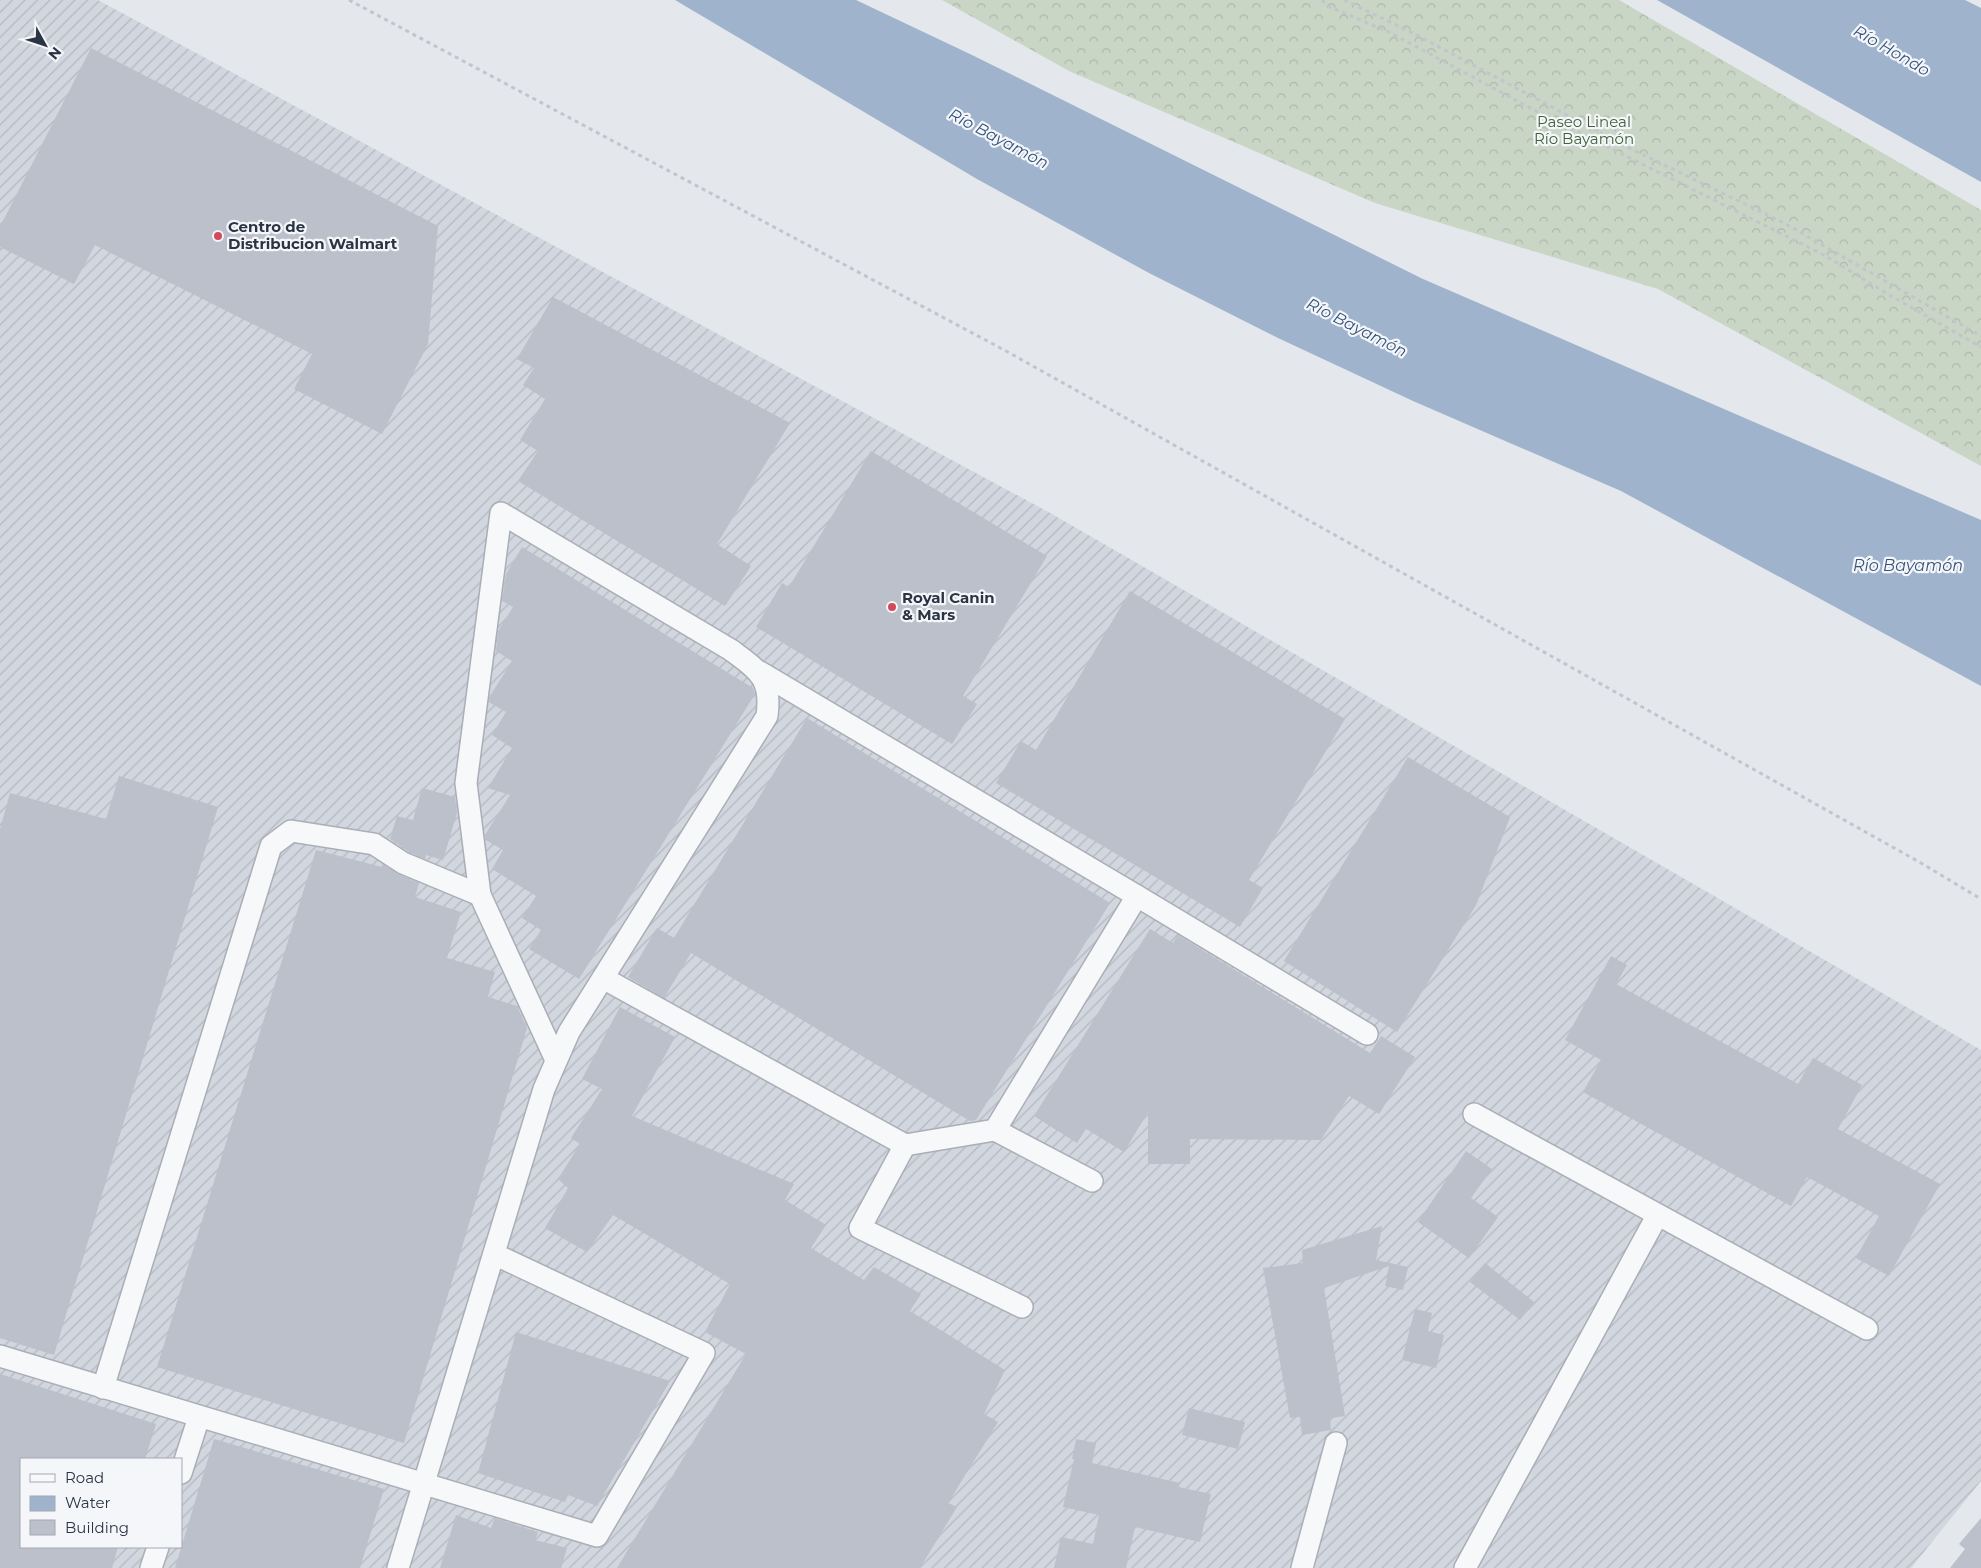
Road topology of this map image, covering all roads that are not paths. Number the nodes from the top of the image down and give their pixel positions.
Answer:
1 (760, 672) junction
2 (480, 895) junction
3 (1138, 896) junction
4 (603, 978) junction
5 (1367, 1034) dead end
6 (556, 1060) junction
7 (1474, 1114) dead end
8 (995, 1130) junction
9 (905, 1145) junction
10 (1092, 1181) dead end
11 (1657, 1216) junction
12 (494, 1254) junction
13 (1022, 1307) dead end
14 (1867, 1329) dead end
15 (0, 1356) edge
16 (103, 1388) junction
17 (199, 1417) junction
18 (1336, 1444) dead end
19 (182, 1470) edge
20 (423, 1485) junction
21 (158, 1548) edge
22 (152, 1568) edge
23 (398, 1568) edge
24 (1302, 1568) edge
25 (1465, 1568) edge

1 - 2 street
1 - 3 street
1 - 4 street
2 - 6 street
2 - 16 street
3 - 5 street
3 - 8 street
4 - 6 street
4 - 9 street
6 - 12 street
7 - 11 street
8 - 9 street
8 - 10 street
9 - 13 street
11 - 14 street
11 - 25 street
12 - 20 street
12 - 20 street
15 - 16 street
16 - 17 street
17 - 19 street
17 - 20 street
18 - 24 street
20 - 23 street
21 - 22 street

